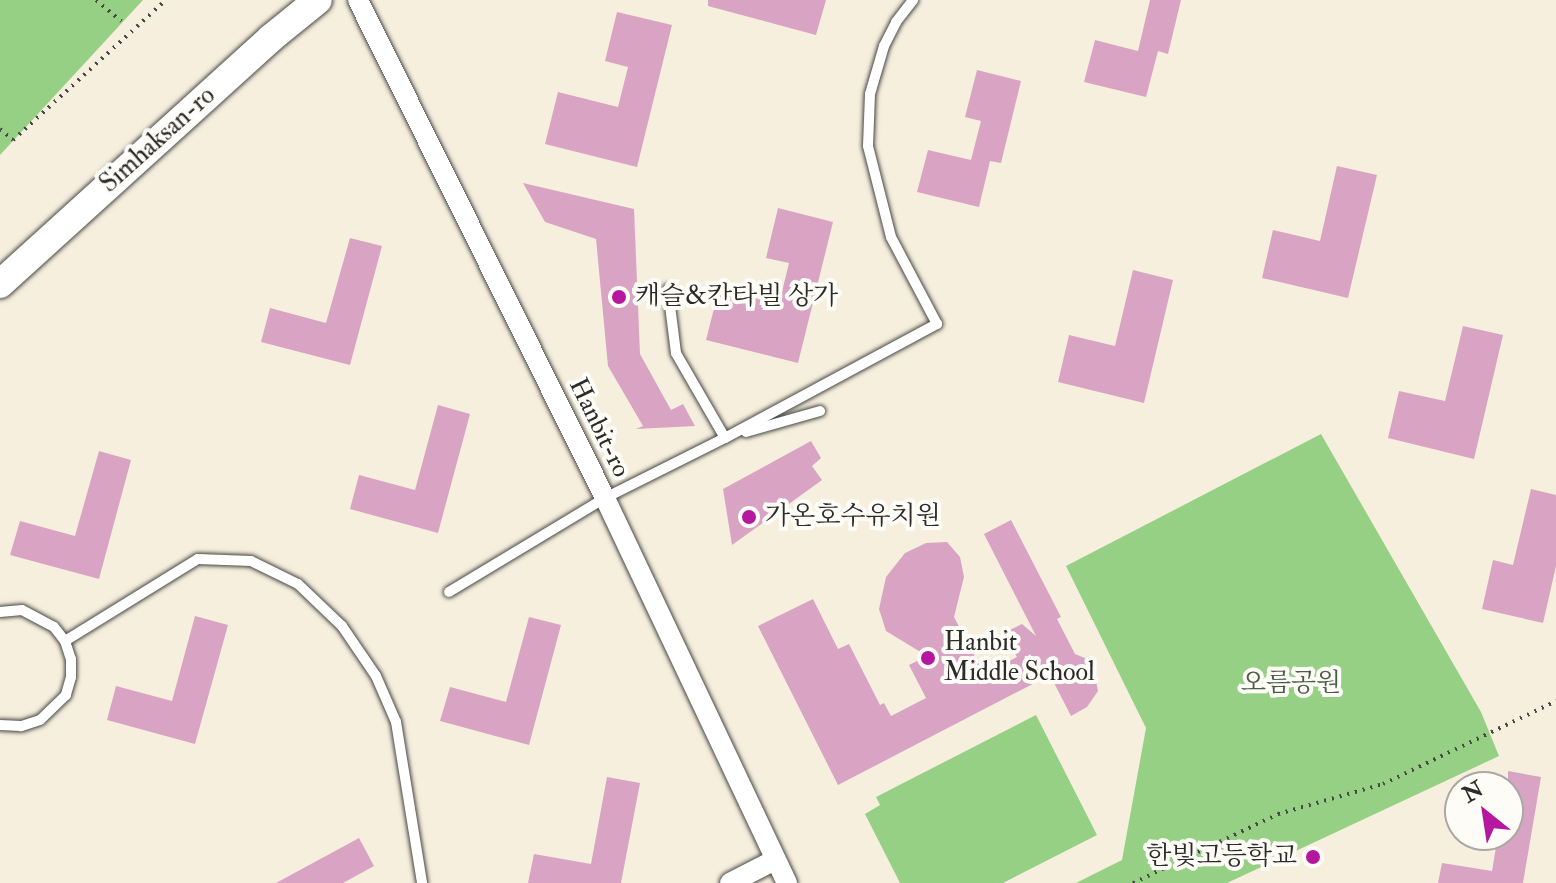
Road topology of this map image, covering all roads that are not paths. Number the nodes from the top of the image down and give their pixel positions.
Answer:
1 (318, 0) edge
2 (358, 0) edge
3 (913, 0) edge
4 (0, 284) edge
5 (668, 290) dead end
6 (820, 411) dead end
7 (725, 438) junction
8 (605, 498) junction
9 (449, 592) dead end
10 (0, 612) edge
11 (65, 641) junction
12 (0, 725) edge
13 (775, 860) junction
14 (422, 883) edge
15 (730, 883) edge
16 (787, 883) edge

1 - 4 street, Simhaksan-ro
2 - 8 street, Hanbit-ro
3 - 7 lane
5 - 7 lane
6 - 7 lane
7 - 8 lane
8 - 9 lane
8 - 13 street, Hanbit-ro
10 - 11 lane
11 - 12 lane
11 - 14 lane
13 - 15 street
13 - 16 street, Hanbit-ro

